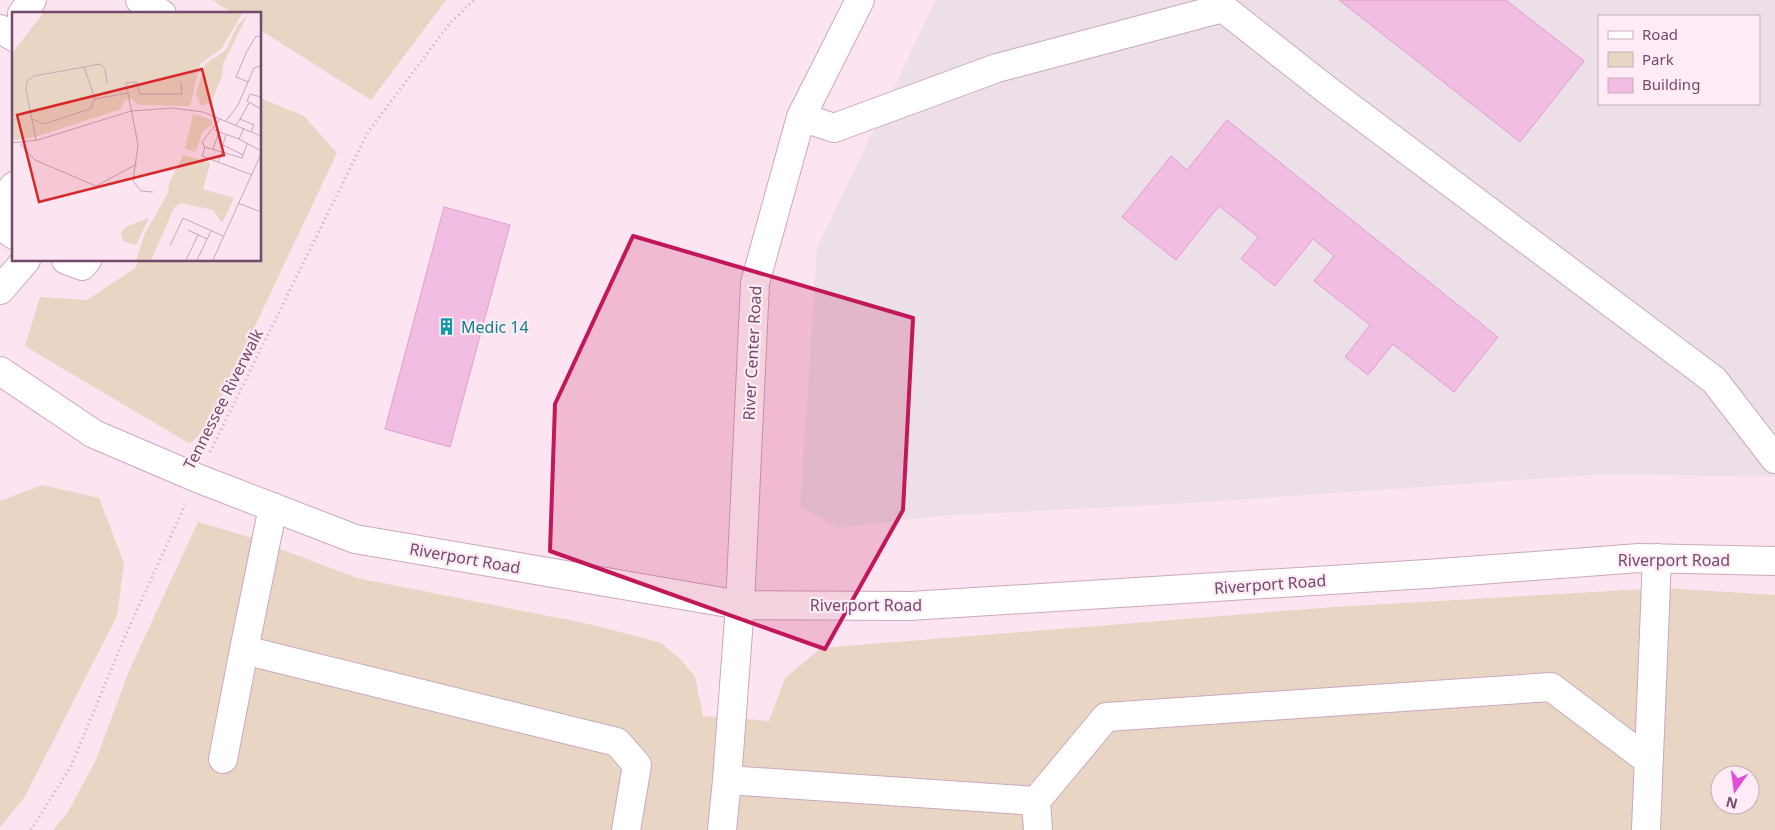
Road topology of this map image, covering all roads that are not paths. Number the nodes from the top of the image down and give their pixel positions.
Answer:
1 (32, 0) edge
2 (140, 0) edge
3 (860, 0) edge
4 (23, 12) edge
5 (159, 12) edge
6 (801, 117) junction
7 (12, 189) edge
8 (0, 206) edge
9 (0, 225) edge
10 (12, 234) edge
11 (25, 261) edge
12 (69, 261) edge
13 (86, 261) edge
14 (0, 290) edge
15 (0, 370) edge
16 (1775, 458) edge
17 (273, 507) junction
18 (1657, 558) junction
19 (1775, 560) edge
20 (740, 605) junction
21 (244, 650) junction
22 (222, 759) dead end
23 (1649, 761) junction
24 (727, 780) junction
25 (1036, 801) junction
26 (626, 830) edge
27 (722, 830) edge
28 (1038, 830) edge
29 (1646, 830) edge

1 - 4 street
2 - 5 street
3 - 6 street, River Center Road
6 - 16 street
6 - 20 street, River Center Road
7 - 8 street
9 - 10 street
11 - 14 street
12 - 13 street
15 - 17 street, Riverport Road
17 - 20 street, Riverport Road
17 - 21 street
18 - 19 street, Riverport Road
18 - 20 street, Riverport Road
18 - 23 street
20 - 24 street, River Center Road
21 - 22 street
21 - 26 street
23 - 25 street
23 - 29 street
24 - 25 street
24 - 27 street, River Center Road
25 - 28 street

